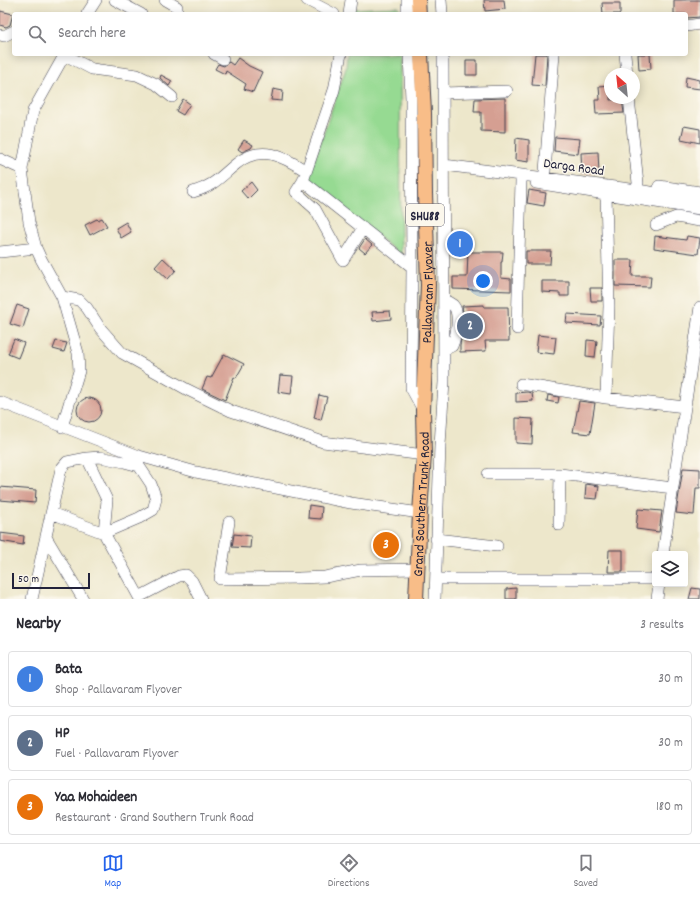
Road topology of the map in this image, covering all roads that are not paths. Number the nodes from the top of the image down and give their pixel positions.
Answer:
1 (96, 0) edge
2 (115, 0) edge
3 (165, 0) edge
4 (307, 0) edge
5 (351, 0) edge
6 (407, 0) edge
7 (418, 0) edge
8 (425, 0) edge
9 (441, 0) edge
10 (177, 7) dead end
11 (88, 12) edge
12 (137, 12) edge
13 (330, 12) edge
14 (348, 12) edge
15 (407, 12) edge
16 (418, 12) edge
17 (425, 12) edge
18 (442, 12) edge
19 (700, 24) edge
20 (688, 26) edge
21 (12, 32) edge
22 (0, 35) edge
23 (64, 56) edge
24 (67, 56) edge
25 (341, 56) edge
26 (409, 56) edge
27 (421, 56) edge
28 (427, 56) edge
29 (443, 56) edge
30 (554, 56) edge
31 (625, 56) edge
32 (626, 68) edge
33 (507, 91) dead end
34 (443, 93) junction
35 (172, 97) dead end
36 (630, 104) edge
37 (0, 158) edge
38 (444, 165) junction
39 (22, 169) junction
40 (545, 171) junction
41 (511, 173) junction
42 (305, 176) junction
43 (521, 181) junction
44 (638, 183) junction
45 (193, 192) dead end
46 (700, 192) edge
47 (606, 195) junction
48 (700, 200) edge
49 (675, 205) junction
50 (700, 209) edge
51 (676, 217) junction
52 (700, 221) edge
53 (656, 225) dead end
54 (363, 228) junction
55 (36, 248) junction
56 (0, 252) edge
57 (412, 267) junction
58 (62, 297) junction
59 (700, 307) edge
60 (518, 329) dead end
61 (429, 378) junction
62 (522, 384) dead end
63 (606, 398) junction
64 (0, 402) edge
65 (685, 407) junction
66 (427, 409) junction
67 (62, 427) junction
68 (424, 455) junction
69 (87, 458) junction
70 (488, 474) dead end
71 (560, 474) junction
72 (673, 488) junction
73 (52, 513) junction
74 (420, 513) junction
75 (229, 522) dead end
76 (559, 525) dead end
77 (104, 533) junction
78 (46, 537) junction
79 (436, 539) junction
80 (497, 546) dead end
81 (663, 551) edge
82 (418, 569) junction
83 (436, 579) junction
84 (652, 579) edge
85 (659, 587) edge
86 (140, 598) edge
87 (32, 599) edge
88 (83, 599) edge
89 (201, 599) edge
90 (416, 599) edge
91 (423, 599) edge
92 (435, 599) edge
93 (657, 599) edge

1 - 11 street
2 - 12 street
3 - 10 street
4 - 13 street
5 - 14 street
6 - 15 street
7 - 16 main road
8 - 17 main road
9 - 18 street
19 - 20 street
21 - 22 street
23 - 39 street
24 - 35 street
25 - 42 street
26 - 57 street
27 - 61 main road, Pallavaram Flyover / SHU88
28 - 61 main road, Pallavaram Flyover / SHU88
29 - 34 street
30 - 40 street
31 - 32 street
33 - 34 street
34 - 38 street
36 - 44 street
37 - 39 street
38 - 41 street, Darga Road
38 - 79 street
39 - 55 street
40 - 41 street
40 - 44 street
41 - 43 street
41 - 48 street, Darga Road
42 - 45 street
42 - 54 street
42 - 54 street
43 - 47 street
43 - 60 street
44 - 46 street
47 - 49 street
47 - 63 street
49 - 50 street
49 - 51 street
51 - 52 street
51 - 53 street
54 - 57 street
55 - 56 street
55 - 58 street
57 - 66 street
58 - 67 street
58 - 68 street
59 - 65 street
61 - 66 main road, Pallavaram Flyover / SHU88
62 - 63 street
63 - 65 street
64 - 67 street
65 - 72 street
66 - 68 main road, Grand Southern Trunk Road / SHU88
66 - 91 main road, SHU88
67 - 74 street
68 - 74 main road, Grand Southern Trunk Road / SHU88
69 - 73 street
69 - 77 street
69 - 77 street
70 - 71 street
71 - 72 street
71 - 76 street
72 - 81 street
73 - 77 street
73 - 78 street
74 - 82 main road, Grand Southern Trunk Road / SHU88
75 - 82 street
77 - 86 street
78 - 87 street
78 - 88 street
79 - 80 street
79 - 83 street
82 - 90 main road, Grand Southern Trunk Road / SHU88
83 - 84 street
83 - 92 street
85 - 93 street
86 - 89 street

